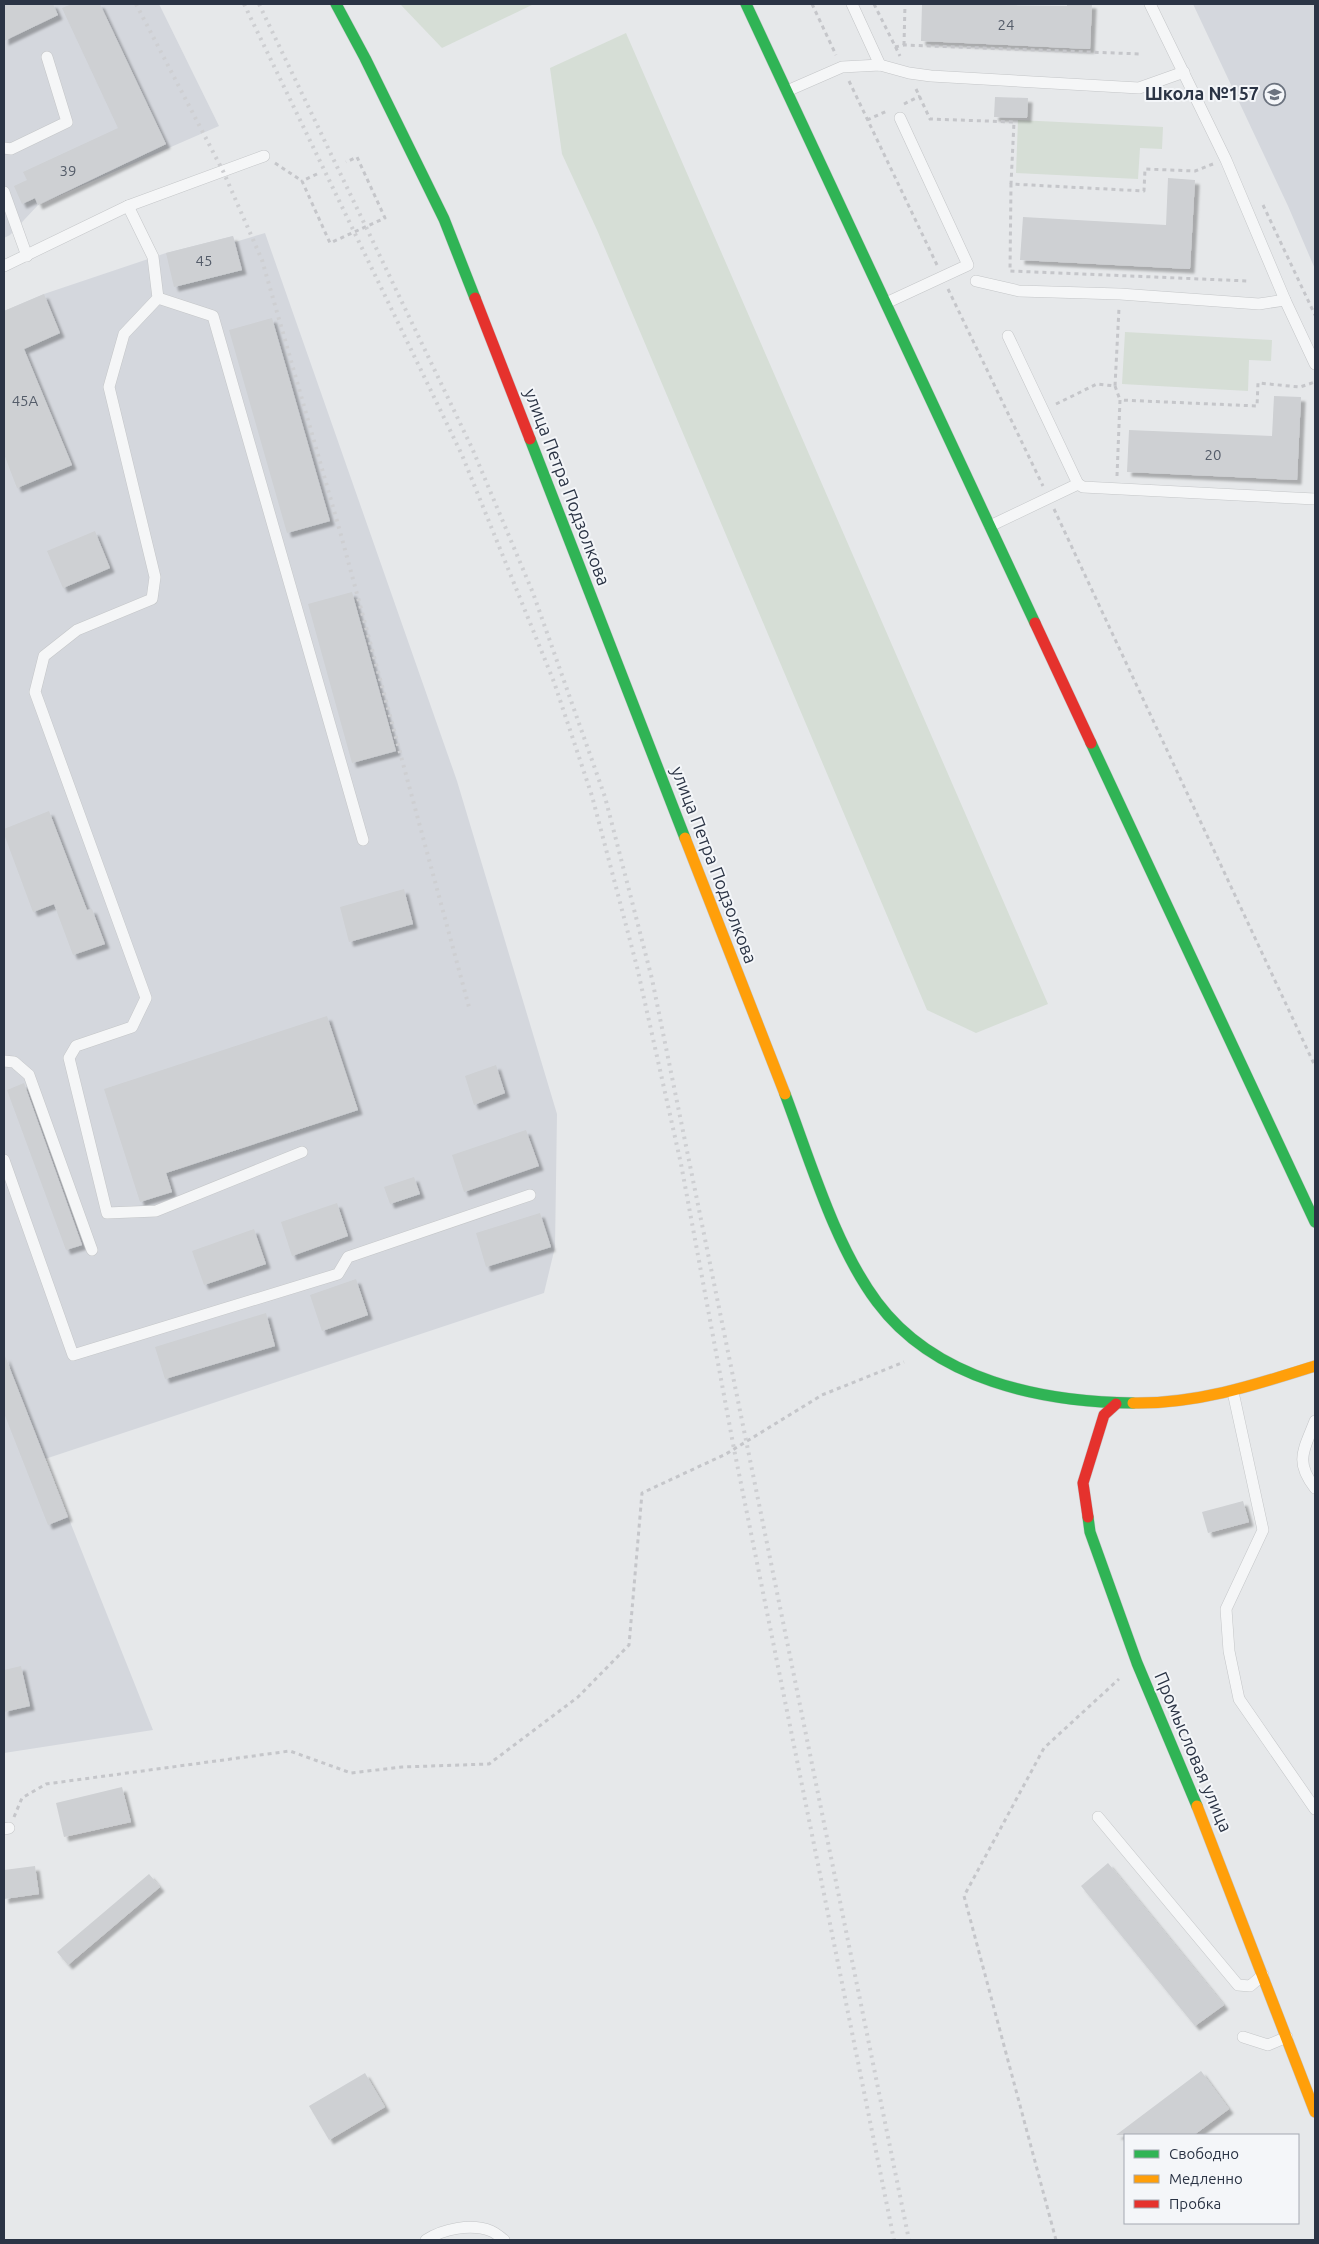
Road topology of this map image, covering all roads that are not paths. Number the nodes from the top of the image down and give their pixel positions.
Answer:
1 (336, 4) edge
2 (746, 4) edge
3 (852, 4) edge
4 (1150, 4) edge
5 (47, 57) dead end
6 (880, 65) junction
7 (1184, 72) junction
8 (787, 91) junction
9 (900, 118) dead end
10 (4, 148) edge
11 (264, 156) road end
12 (4, 192) edge
13 (128, 206) junction
14 (27, 256) junction
15 (968, 265) junction
16 (4, 266) edge
17 (158, 298) junction
18 (1285, 300) junction
19 (886, 303) junction
20 (1008, 336) dead end
21 (1315, 364) edge
22 (1078, 484) junction
23 (1315, 499) edge
24 (990, 526) junction
25 (363, 840) dead end
26 (4, 1061) edge
27 (302, 1152) dead end
28 (4, 1160) edge
29 (530, 1195) dead end
30 (1315, 1222) edge
31 (92, 1250) dead end
32 (1315, 1366) edge
33 (1233, 1390) junction
34 (1116, 1404) junction
35 (1315, 1421) edge
36 (1315, 1488) edge
37 (1315, 1809) edge
38 (1098, 1817) dead end
39 (1264, 1975) junction
40 (1243, 2037) dead end
41 (1287, 2037) junction
42 (1315, 2112) edge
43 (426, 2240) edge
44 (504, 2240) edge

1 - 34 street, улица Петра Подзолкова
2 - 8 street
3 - 6 lane
4 - 7 lane
5 - 10 lane
6 - 7 lane
6 - 8 lane
7 - 18 lane
8 - 19 street
9 - 15 lane
11 - 13 lane
12 - 14 lane
13 - 14 lane
13 - 17 lane
14 - 16 lane
15 - 18 lane
15 - 19 lane
17 - 25 lane
17 - 27 lane
18 - 21 lane
19 - 24 street
20 - 22 lane
22 - 23 lane
22 - 24 lane
24 - 30 street
26 - 31 lane
28 - 29 lane
32 - 33 street, улица Петра Подзолкова
33 - 34 street, улица Петра Подзолкова
33 - 37 lane
34 - 39 street, Промысловая улица
35 - 36 lane
38 - 39 lane
39 - 41 street, Промысловая улица
40 - 41 lane
41 - 42 street, Промысловая улица
43 - 44 lane

